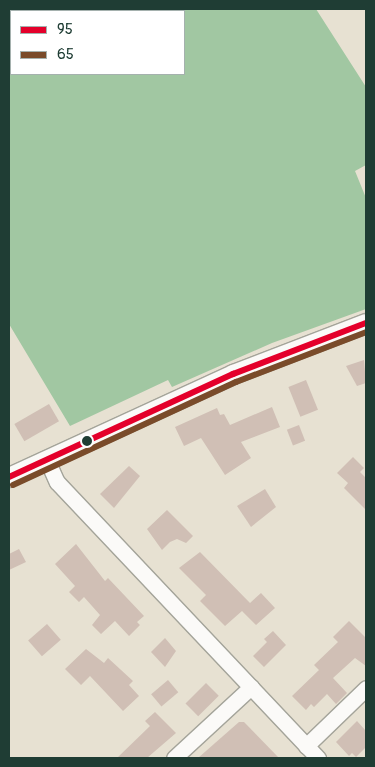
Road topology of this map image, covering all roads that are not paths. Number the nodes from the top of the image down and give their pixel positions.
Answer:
1 (366, 323) edge
2 (47, 460) junction
3 (9, 477) edge
4 (251, 686) junction
5 (366, 688) edge
6 (306, 746) junction
7 (174, 758) edge
8 (318, 758) edge

1 - 2 street
2 - 3 street
2 - 4 street
4 - 6 street
4 - 7 street
5 - 6 street
6 - 8 street

